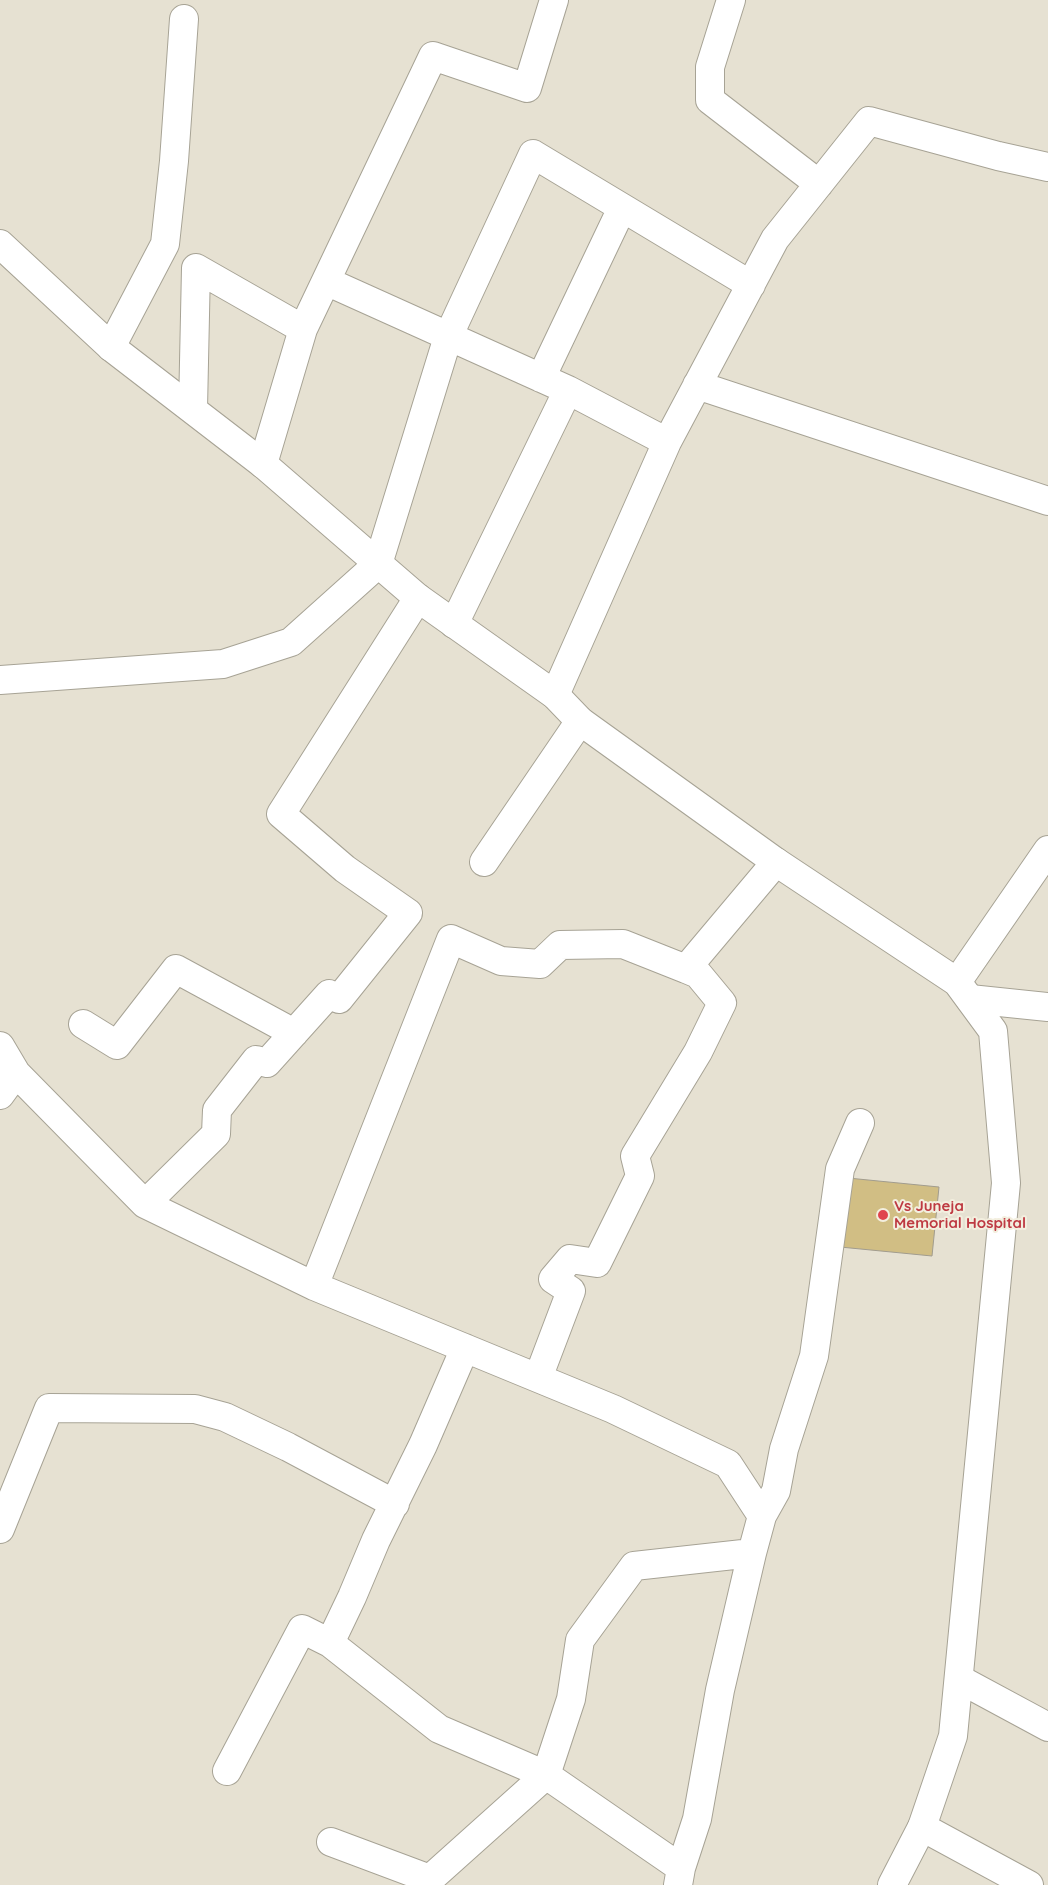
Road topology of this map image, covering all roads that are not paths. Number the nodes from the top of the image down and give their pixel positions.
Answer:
1 (554, 0) edge
2 (731, 0) edge
3 (184, 19) dead end
4 (1048, 167) edge
5 (819, 184) junction
6 (622, 208) junction
7 (0, 244) edge
8 (326, 281) junction
9 (751, 285) junction
10 (303, 329) junction
11 (448, 336) junction
12 (111, 347) junction
13 (540, 378) junction
14 (697, 385) junction
15 (568, 390) junction
16 (192, 409) junction
17 (667, 442) junction
18 (263, 464) junction
19 (1048, 500) edge
20 (378, 564) junction
21 (418, 598) junction
22 (454, 624) junction
23 (0, 680) edge
24 (555, 695) junction
25 (580, 721) junction
26 (1048, 850) edge
27 (484, 862) dead end
28 (776, 862) junction
29 (686, 969) junction
30 (964, 991) junction
31 (1048, 1007) edge
32 (83, 1024) dead end
33 (294, 1033) junction
34 (0, 1046) edge
35 (16, 1072) junction
36 (0, 1096) edge
37 (860, 1123) dead end
38 (145, 1204) junction
39 (314, 1286) junction
40 (465, 1348) junction
41 (538, 1378) junction
42 (395, 1504) junction
43 (762, 1516) junction
44 (0, 1529) edge
45 (752, 1553) junction
46 (330, 1643) junction
47 (959, 1679) junction
48 (1048, 1727) edge
49 (226, 1771) dead end
50 (546, 1775) junction
51 (922, 1828) junction
52 (331, 1842) dead end
53 (679, 1877) edge
54 (892, 1885) edge
55 (1029, 1885) edge

1 - 8 street
2 - 5 street
3 - 12 street
4 - 5 street
5 - 9 street
6 - 9 street
6 - 11 street
6 - 13 street
7 - 12 street
8 - 10 street
8 - 11 street
9 - 14 street
10 - 16 street
10 - 18 street
11 - 13 street
11 - 20 street
12 - 16 street
13 - 15 street
14 - 17 street
14 - 19 street
15 - 17 street
15 - 22 street
16 - 18 street
17 - 24 street
18 - 20 street
20 - 21 street
20 - 23 street
21 - 22 street
21 - 33 street
22 - 24 street
24 - 25 street
25 - 27 street
25 - 28 street
26 - 30 street
28 - 29 street
28 - 30 street
29 - 39 street
29 - 41 street
30 - 31 street
30 - 47 street
32 - 33 street
33 - 38 street
34 - 35 street
35 - 36 street
35 - 38 street
37 - 43 street
38 - 39 street
39 - 40 street
40 - 41 street
40 - 42 street
41 - 43 street
42 - 44 street
42 - 46 street
43 - 45 street
45 - 50 street
45 - 53 street
46 - 49 street
46 - 50 street
47 - 48 street
47 - 51 street
50 - 52 street
50 - 53 street
51 - 54 street
51 - 55 street

